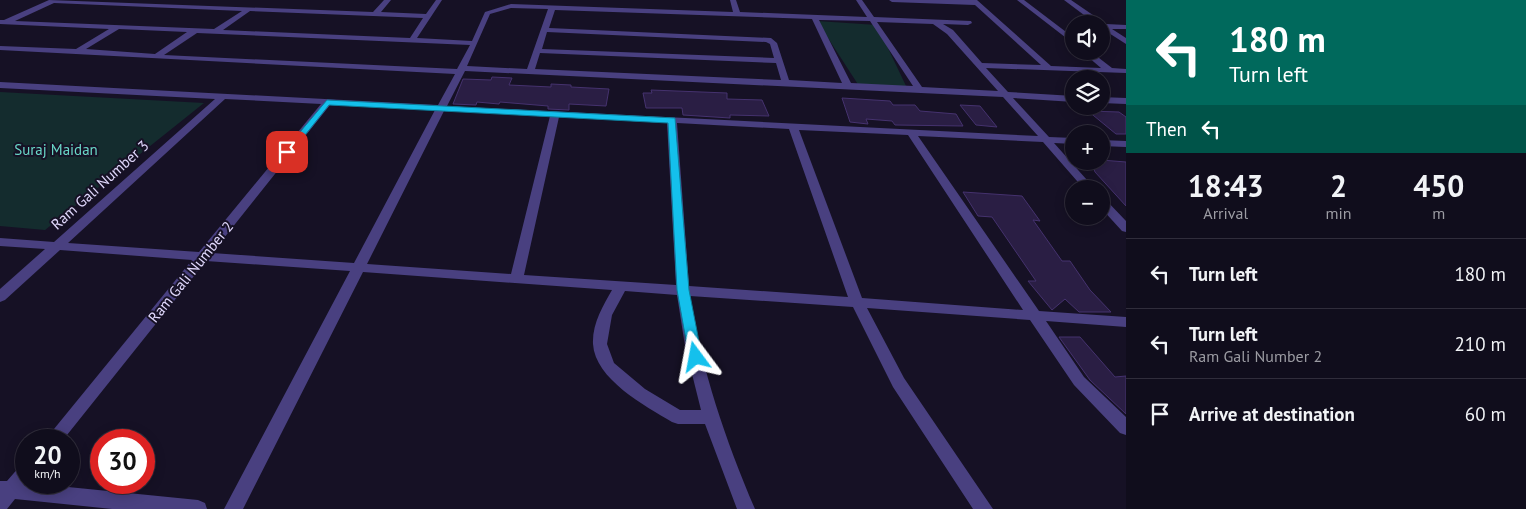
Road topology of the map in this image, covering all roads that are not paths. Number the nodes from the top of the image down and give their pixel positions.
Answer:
1 (148, 0) edge
2 (196, 0) edge
3 (241, 0) edge
4 (388, 0) edge
5 (439, 0) edge
6 (733, 0) edge
7 (859, 0) edge
8 (892, 0) edge
9 (1020, 0) edge
10 (1067, 0) edge
11 (54, 1) edge
12 (99, 2) edge
13 (975, 2) edge
14 (139, 5) junction
15 (185, 6) junction
16 (552, 8) junction
17 (229, 9) junction
18 (247, 10) junction
19 (375, 14) junction
20 (737, 15) junction
21 (1088, 15) edge
22 (427, 16) junction
23 (815, 18) junction
24 (873, 20) junction
25 (2, 22) edge
26 (935, 22) junction
27 (968, 23) dead end
28 (1110, 26) edge
29 (118, 27) junction
30 (1126, 27) edge
31 (196, 30) junction
32 (545, 30) junction
33 (216, 31) junction
34 (1110, 31) edge
35 (1065, 35) edge
36 (412, 40) junction
37 (1126, 42) edge
38 (475, 43) junction
39 (0, 48) edge
40 (538, 50) junction
41 (78, 51) junction
42 (156, 57) junction
43 (1097, 60) edge
44 (779, 61) junction
45 (978, 65) junction
46 (1049, 68) junction
47 (461, 70) junction
48 (1110, 70) junction
49 (1126, 71) edge
50 (530, 72) junction
51 (786, 83) junction
52 (0, 85) edge
53 (848, 86) junction
54 (919, 89) junction
55 (1004, 94) junction
56 (222, 97) junction
57 (1065, 98) edge
58 (1110, 100) edge
59 (1126, 101) edge
60 (327, 103) junction
61 (441, 108) junction
62 (555, 114) junction
63 (672, 120) junction
64 (793, 127) junction
65 (911, 133) junction
66 (1045, 140) junction
67 (1065, 141) edge
68 (1110, 143) edge
69 (1126, 144) edge
70 (1082, 180) edge
71 (1110, 211) edge
72 (1126, 228) edge
73 (0, 242) edge
74 (56, 246) junction
75 (204, 256) junction
76 (358, 267) junction
77 (516, 279) junction
78 (621, 286) junction
79 (683, 290) junction
80 (0, 297) edge
81 (858, 303) junction
82 (1033, 316) junction
83 (1126, 322) edge
84 (712, 417) junction
85 (1126, 428) edge
86 (62, 429) edge
87 (15, 483) edge
88 (4, 494) edge
89 (198, 509) edge
90 (233, 509) edge
91 (746, 509) edge
92 (984, 509) edge

1 - 14 street
2 - 15 street
3 - 17 street
4 - 19 street
5 - 22 street
6 - 20 street
7 - 24 street
8 - 13 street
9 - 35 street
10 - 21 street
11 - 12 street
11 - 25 street
12 - 14 street
13 - 46 street
14 - 15 street
15 - 17 street
16 - 20 street
16 - 32 street
16 - 38 street
17 - 18 street
18 - 19 street
18 - 33 street
19 - 22 street
20 - 23 street
22 - 36 street
23 - 24 street
23 - 53 street
24 - 26 street
24 - 54 street
25 - 29 street
26 - 27 street
26 - 45 street
28 - 30 street
29 - 31 street
29 - 41 street
31 - 33 street
31 - 42 street
32 - 40 street
32 - 44 street
33 - 36 street
34 - 37 street
36 - 38 street
38 - 47 street
39 - 41 street
40 - 44 street
40 - 50 street
41 - 42 street
42 - 47 street
43 - 48 street
44 - 51 street
45 - 46 street
45 - 55 street
46 - 48 street
47 - 50 street
47 - 61 street
48 - 49 street
50 - 51 street
51 - 53 street
52 - 56 street
53 - 54 street
54 - 55 street
55 - 57 street
55 - 66 street
56 - 60 street
56 - 74 street, Ram Gali Number 3
58 - 59 street
60 - 61 street
60 - 75 street, Ram Gali Number 2
61 - 62 street
61 - 76 street
62 - 63 street
62 - 77 street
63 - 64 street
63 - 79 street
64 - 65 street
64 - 81 street
65 - 66 street
65 - 82 street
66 - 67 street
66 - 70 street
68 - 69 street
71 - 72 street
73 - 74 street
74 - 75 street
74 - 80 street, Ram Gali Number 3
75 - 76 street
75 - 86 street, Ram Gali Number 2
76 - 77 street
76 - 90 street
77 - 78 street
78 - 79 street
78 - 84 street
79 - 81 street
79 - 84 street
81 - 82 street
81 - 92 street
82 - 83 street
82 - 85 street
84 - 91 street
87 - 88 street
88 - 89 street

